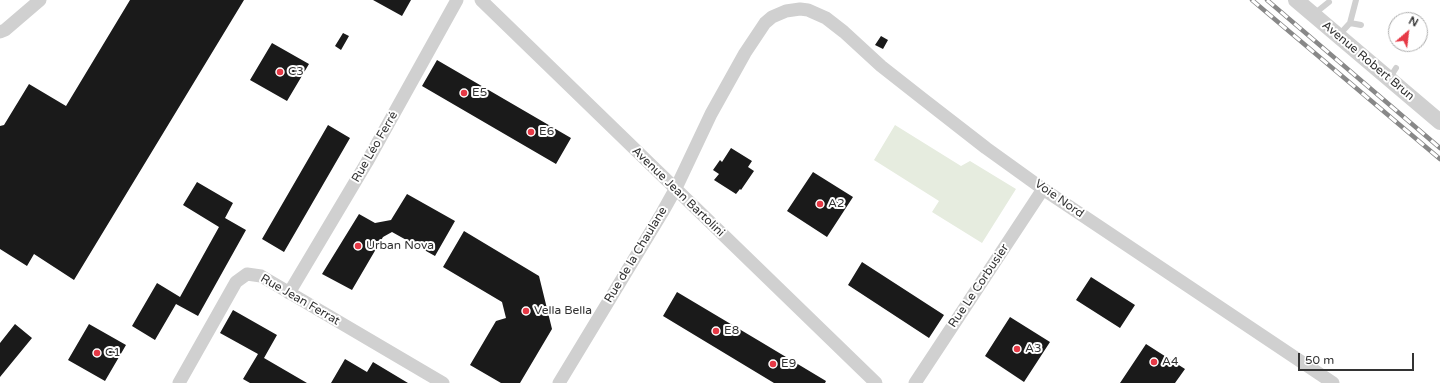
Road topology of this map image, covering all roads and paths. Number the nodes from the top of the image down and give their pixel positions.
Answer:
1 (40, 0) edge
2 (457, 0) edge
3 (481, 0) edge
4 (1296, 0) edge
5 (1356, 0) edge
6 (1329, 2) dead end
7 (793, 9) joint
8 (1314, 14) junction
9 (1350, 23) junction
10 (1361, 25) dead end
11 (0, 32) edge
12 (1339, 35) junction
13 (1440, 122) edge
14 (676, 188) junction
15 (1043, 189) junction
16 (289, 293) junction
17 (179, 383) edge
18 (442, 383) edge
19 (559, 383) edge
20 (876, 383) edge
21 (914, 383) edge
22 (1333, 383) edge

1 - 11 street
2 - 16 street, Rue Léo Ferré
3 - 14 street, Avenue Jean Bartolini
4 - 8 street, Avenue Robert Brun
5 - 9 lane
6 - 8 lane
7 - 14 street, Rue de la Chaulane
7 - 15 street, Voie Nord
8 - 12 street, Avenue Robert Brun
9 - 10 lane
9 - 12 lane
12 - 13 street, Avenue Robert Brun
14 - 19 street, Rue de la Chaulane
14 - 20 street, Avenue Jean Bartolini
15 - 21 street, Rue Le Corbusier
15 - 22 street, Voie Nord
16 - 17 street, Rue Jean Ferrat
16 - 18 street, Rue Jean Ferrat

